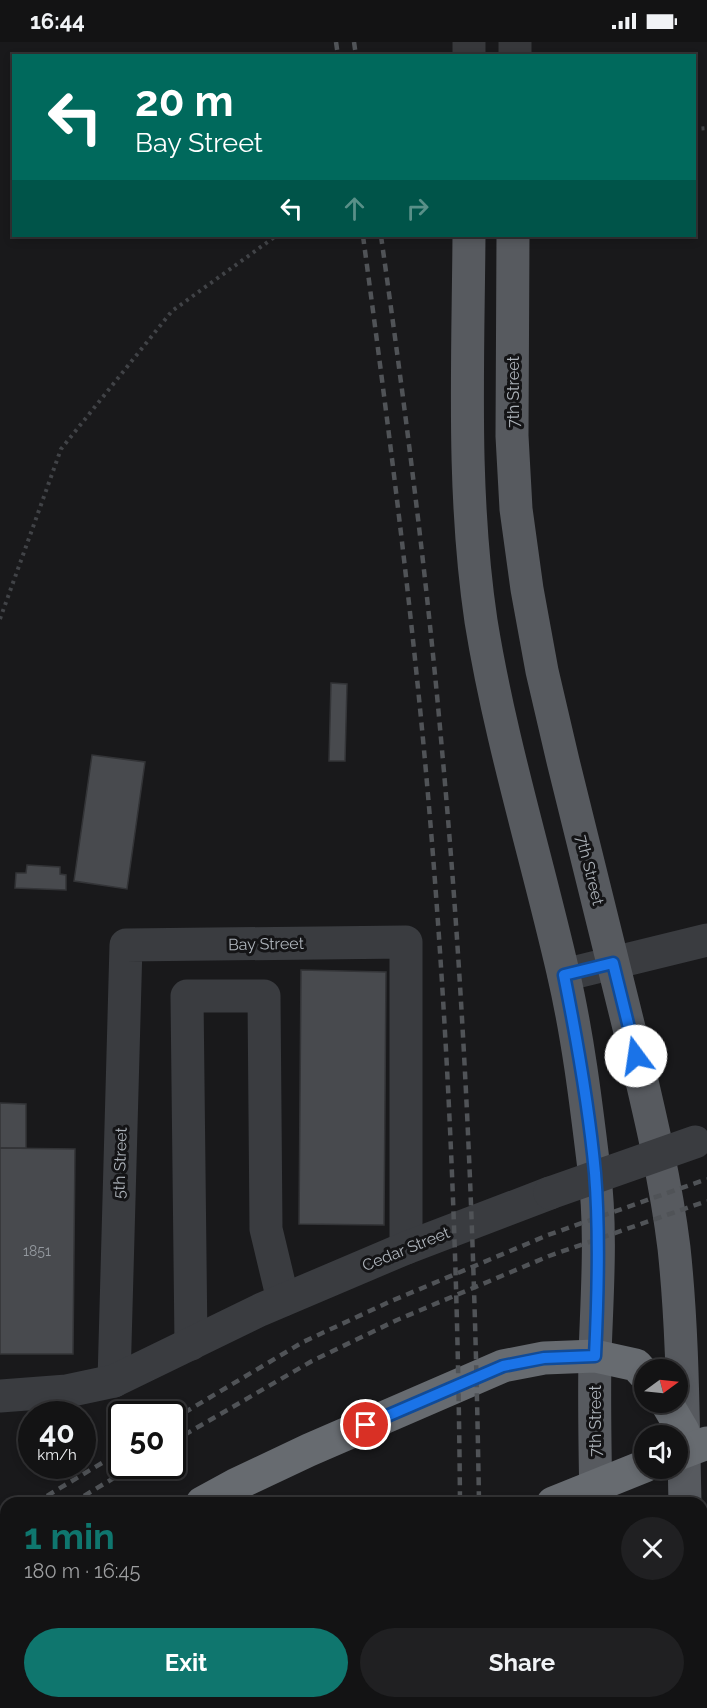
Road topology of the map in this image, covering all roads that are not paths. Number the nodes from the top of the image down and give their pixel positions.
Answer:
1 (469, 237) edge
2 (513, 237) edge
3 (707, 940) edge
4 (126, 945) joint
5 (613, 963) junction
6 (564, 975) junction
7 (701, 1140) edge
8 (406, 1248) junction
9 (283, 1300) junction
10 (191, 1344) junction
11 (595, 1356) junction
12 (634, 1365) edge
13 (114, 1381) junction
14 (0, 1396) edge
15 (672, 1413) edge
16 (689, 1443) edge
17 (634, 1470) edge
18 (214, 1497) edge
19 (568, 1497) edge
20 (596, 1497) edge
21 (686, 1497) edge

1 - 6 main road, 7th Street
2 - 5 main road, 7th Street
3 - 5 street
4 - 8 street, Bay Street
4 - 13 street, 5th Street
5 - 6 street
5 - 16 main road, 7th Street
6 - 11 main road, 7th Street
7 - 8 street, Cedar Street, bridge
8 - 9 street, Cedar Street
9 - 10 street, Cedar Street
9 - 10 street
10 - 13 street, Cedar Street
11 - 12 highway
11 - 18 highway
11 - 20 main road, 7th Street
13 - 14 street, Cedar Street
15 - 16 highway
16 - 21 main road, 7th Street
17 - 19 highway, bridge

